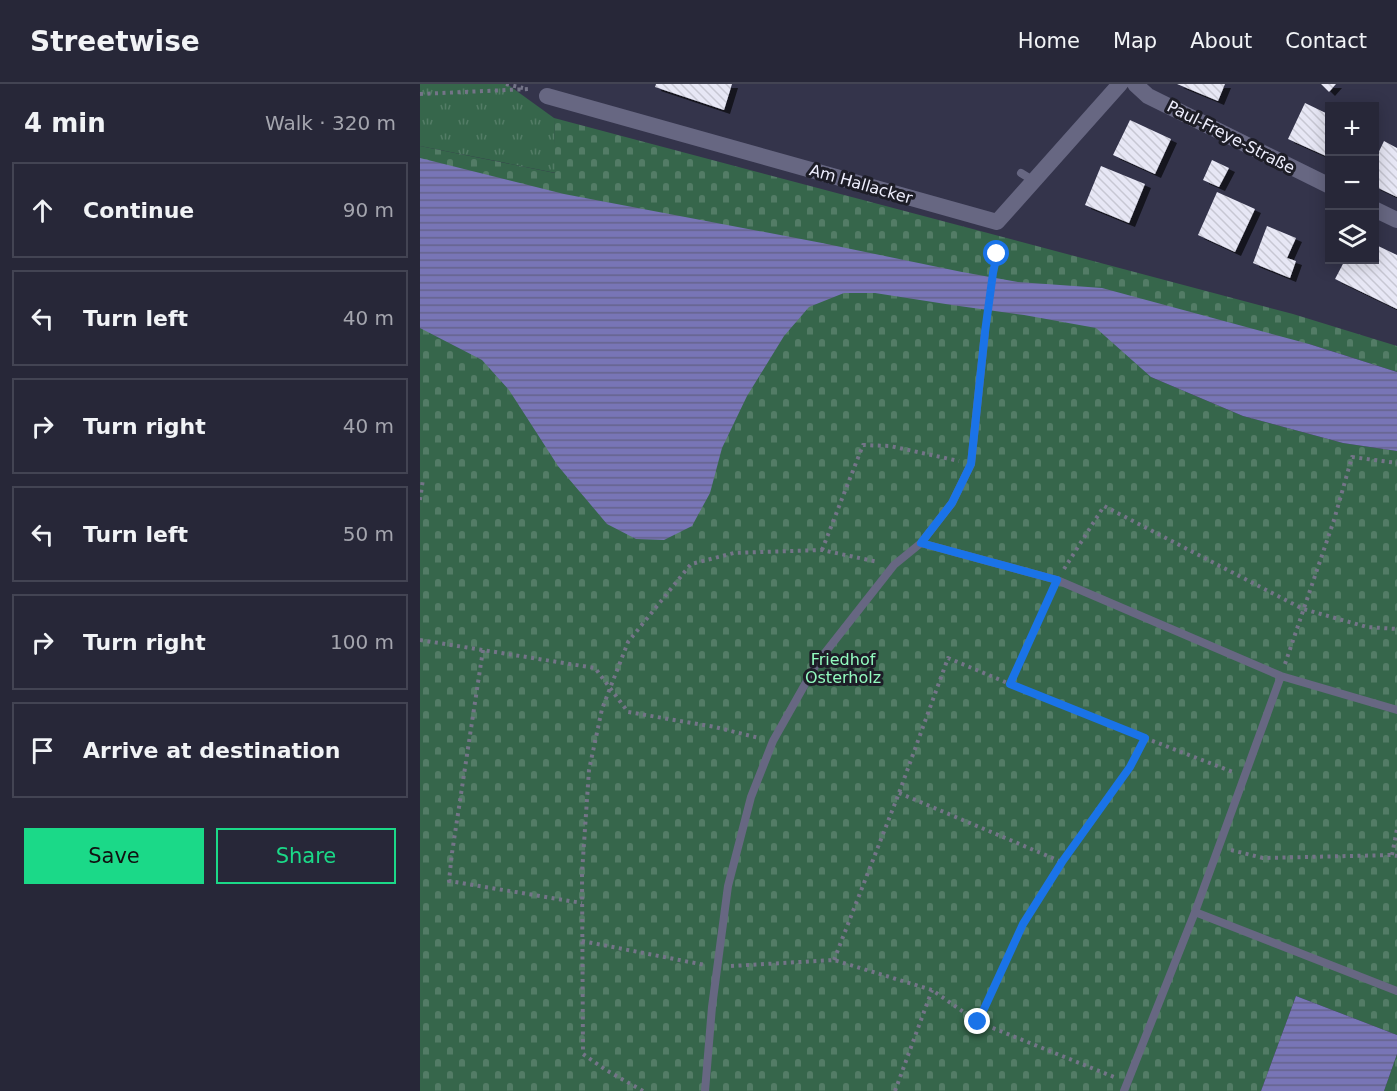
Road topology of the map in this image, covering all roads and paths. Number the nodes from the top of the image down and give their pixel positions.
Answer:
1 (506, 84) edge
2 (1120, 84) edge
3 (1135, 84) edge
4 (529, 89) junction
5 (420, 94) edge
6 (547, 96) joint
7 (1325, 184) edge
8 (1376, 210) edge
9 (1397, 220) edge
10 (997, 222) junction
11 (985, 332) joint
12 (1397, 463) edge
13 (971, 464) junction
14 (423, 479) dead end
15 (420, 500) edge
16 (921, 543) junction
17 (822, 550) junction
18 (894, 565) junction
19 (1057, 580) junction
20 (1303, 609) junction
21 (1397, 629) edge
22 (420, 640) edge
23 (483, 650) junction
24 (1281, 676) junction
25 (1010, 684) junction
26 (610, 688) junction
27 (1397, 710) edge
28 (1145, 738) junction
29 (773, 741) junction
30 (1244, 776) junction
31 (899, 793) junction
32 (1397, 829) edge
33 (1219, 848) junction
34 (1394, 856) edge
35 (1062, 862) junction
36 (582, 903) junction
37 (1195, 912) junction
38 (582, 941) junction
39 (834, 960) junction
40 (717, 967) junction
41 (932, 990) junction
42 (1397, 991) edge
43 (978, 1022) junction
44 (1126, 1082) junction
45 (643, 1091) edge
46 (705, 1091) edge
47 (895, 1091) edge
48 (1124, 1091) edge

1 - 4 path
2 - 10 street
3 - 7 street, Paul-Freye-Straße
4 - 5 path
4 - 6 path
6 - 10 street, Am Hallacker
8 - 9 street
10 - 11 path
11 - 13 lane
12 - 20 path
13 - 16 lane
13 - 17 path
14 - 15 path
16 - 18 lane
16 - 19 lane
17 - 18 path
17 - 26 path
18 - 29 lane
19 - 20 path
19 - 24 lane
19 - 25 path
20 - 21 path
20 - 24 path
22 - 23 path
23 - 26 path
23 - 36 path
24 - 27 lane
24 - 30 lane
25 - 28 path
25 - 31 path
26 - 29 path
26 - 36 path
28 - 30 path
28 - 35 path
29 - 40 lane
30 - 33 lane
31 - 35 path
31 - 39 path
32 - 34 path
33 - 34 path
33 - 37 lane
35 - 43 path
36 - 38 path
37 - 42 lane
37 - 44 lane
38 - 40 path
38 - 45 path
39 - 40 path
39 - 41 path
40 - 46 lane
41 - 43 path
41 - 47 path
43 - 44 path
44 - 48 lane

